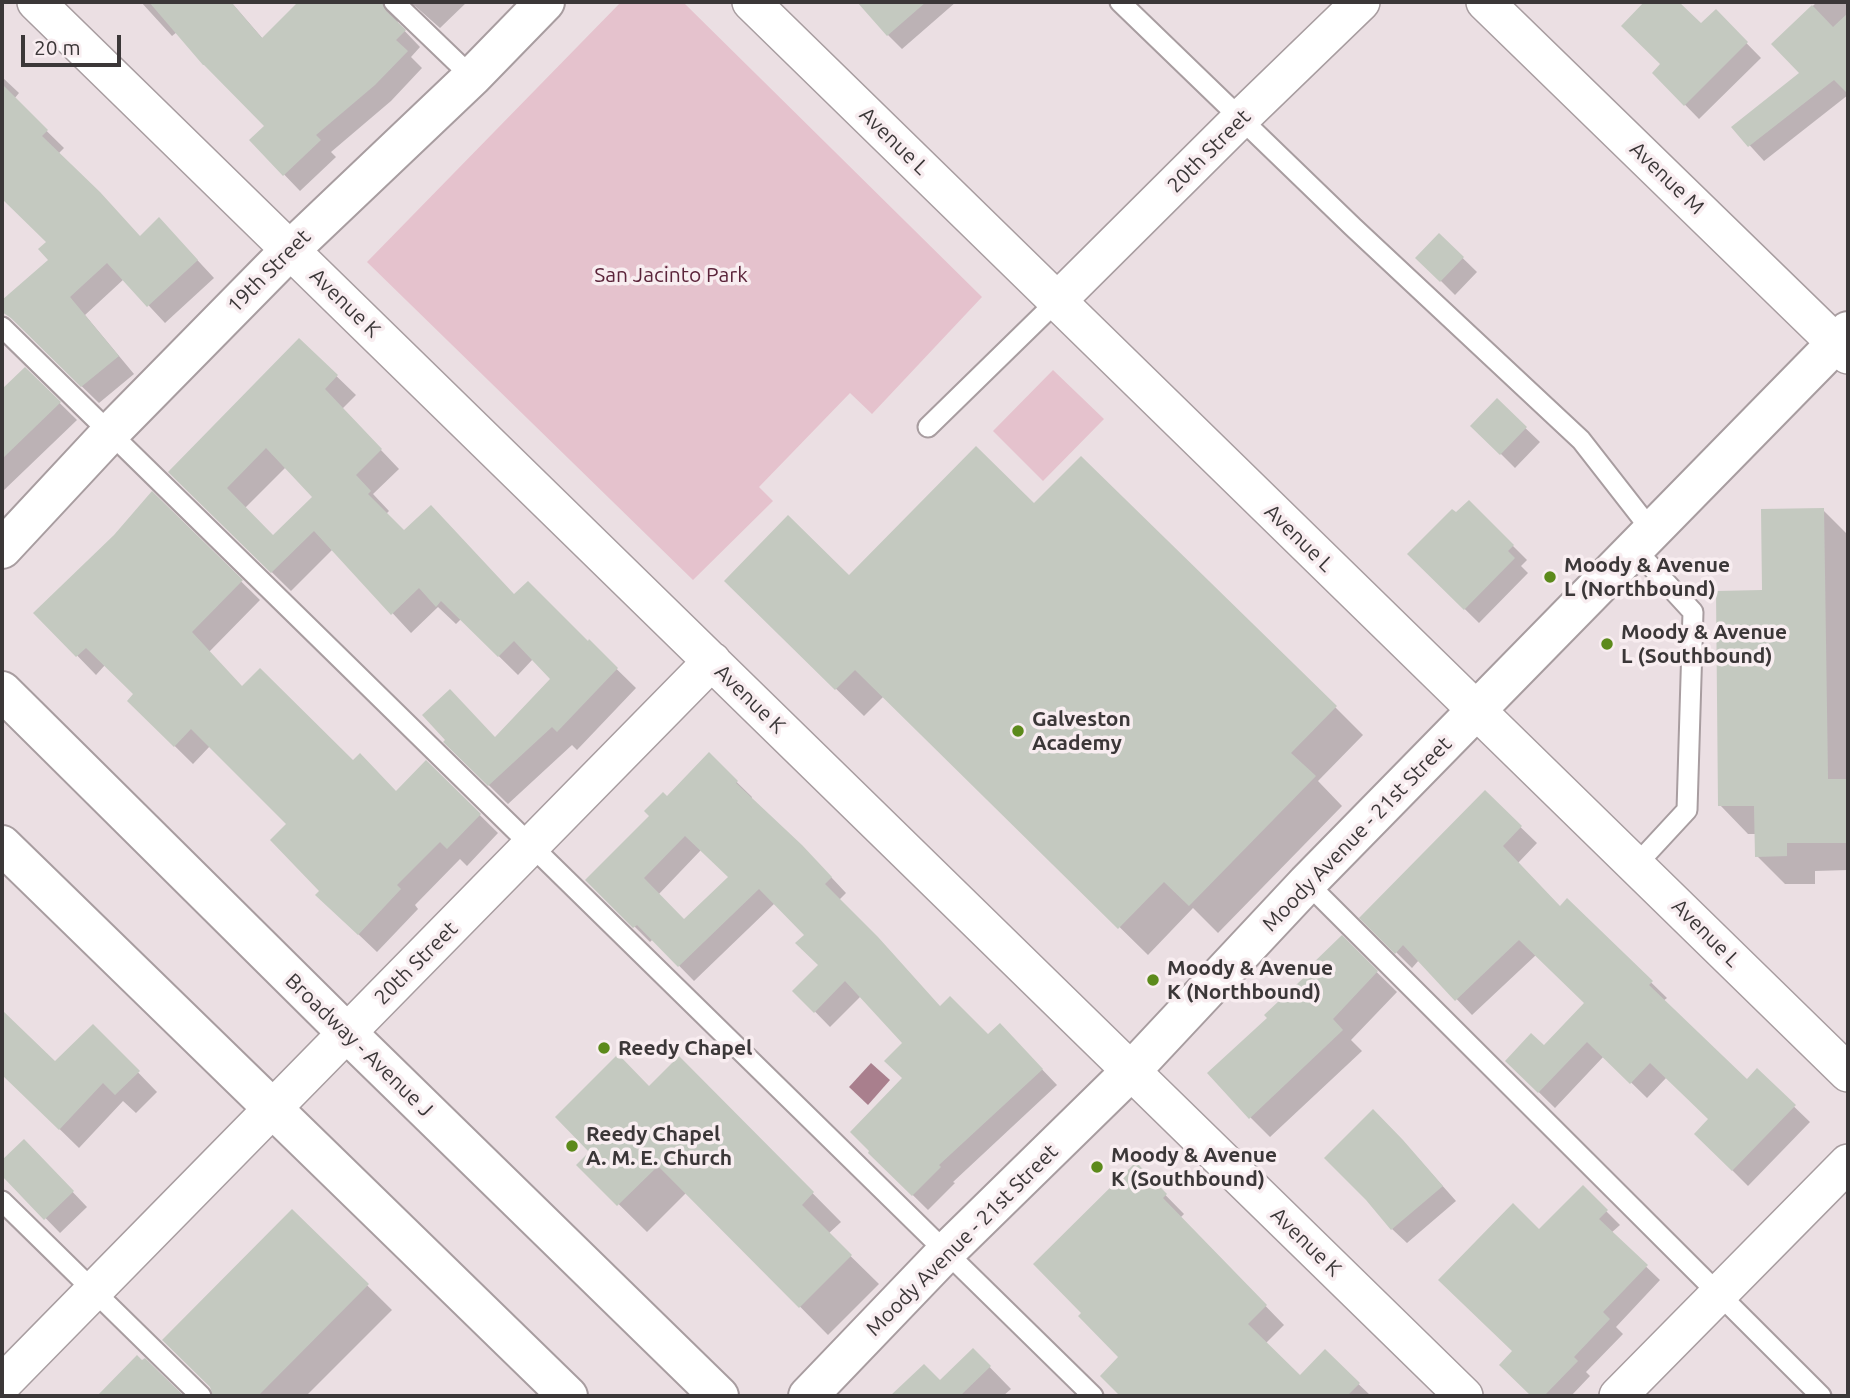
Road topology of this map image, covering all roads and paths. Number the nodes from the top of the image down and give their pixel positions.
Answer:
1 (36, 2) edge
2 (394, 2) edge
3 (545, 2) edge
4 (751, 2) edge
5 (1120, 2) edge
6 (1361, 2) edge
7 (1485, 2) edge
8 (472, 77) junction
9 (1240, 119) junction
10 (290, 250) junction
11 (1057, 301) junction
12 (2, 327) edge
13 (1844, 343) edge
14 (928, 427) dead end
15 (110, 433) junction
16 (1644, 540) junction
17 (2, 549) edge
18 (712, 662) junction
19 (2, 691) edge
20 (1477, 711) junction
21 (2, 845) edge
22 (531, 845) junction
23 (1637, 864) junction
24 (1307, 883) junction
25 (346, 1033) junction
26 (1131, 1071) junction
27 (1848, 1073) edge
28 (272, 1109) junction
29 (1848, 1163) edge
30 (2, 1201) edge
31 (946, 1252) junction
32 (93, 1291) junction
33 (1718, 1293) junction
34 (2, 1384) edge
35 (201, 1396) edge
36 (568, 1396) edge
37 (719, 1396) edge
38 (808, 1396) edge
39 (1093, 1396) edge
40 (1464, 1396) edge
41 (1618, 1396) edge
42 (1821, 1396) edge

1 - 10 street, Avenue K
2 - 8 lane
3 - 8 main road, 19th Street
4 - 11 street, Avenue L
5 - 9 lane
6 - 9 street, 20th Street
7 - 13 street, Avenue M
8 - 10 main road, 19th Street
9 - 11 street, 20th Street
9 - 16 lane
10 - 15 main road, 19th Street
10 - 18 street, Avenue K
11 - 14 lane
11 - 20 street, Avenue L
12 - 15 lane
13 - 16 main road, Moody Avenue - 21st Street
15 - 17 main road, 19th Street
15 - 22 lane
16 - 20 main road, Moody Avenue - 21st Street
16 - 23 lane
18 - 22 street, 20th Street
18 - 26 street, Avenue K
19 - 25 main road, Broadway - Avenue J
20 - 23 street, Avenue L
20 - 24 main road, Moody Avenue - 21st Street
21 - 28 main road
22 - 25 street, 20th Street
22 - 31 lane
23 - 27 street, Avenue L
24 - 26 main road, Moody Avenue - 21st Street
24 - 33 lane
25 - 28 street, 20th Street
25 - 37 main road, Broadway - Avenue J
26 - 31 main road, Moody Avenue - 21st Street
26 - 40 street, Avenue K
28 - 32 street, 20th Street
28 - 36 main road
29 - 33 street
30 - 32 lane
31 - 38 main road, Moody Avenue - 21st Street
31 - 39 lane
32 - 34 street, 20th Street
32 - 35 lane
33 - 41 street
33 - 42 lane

